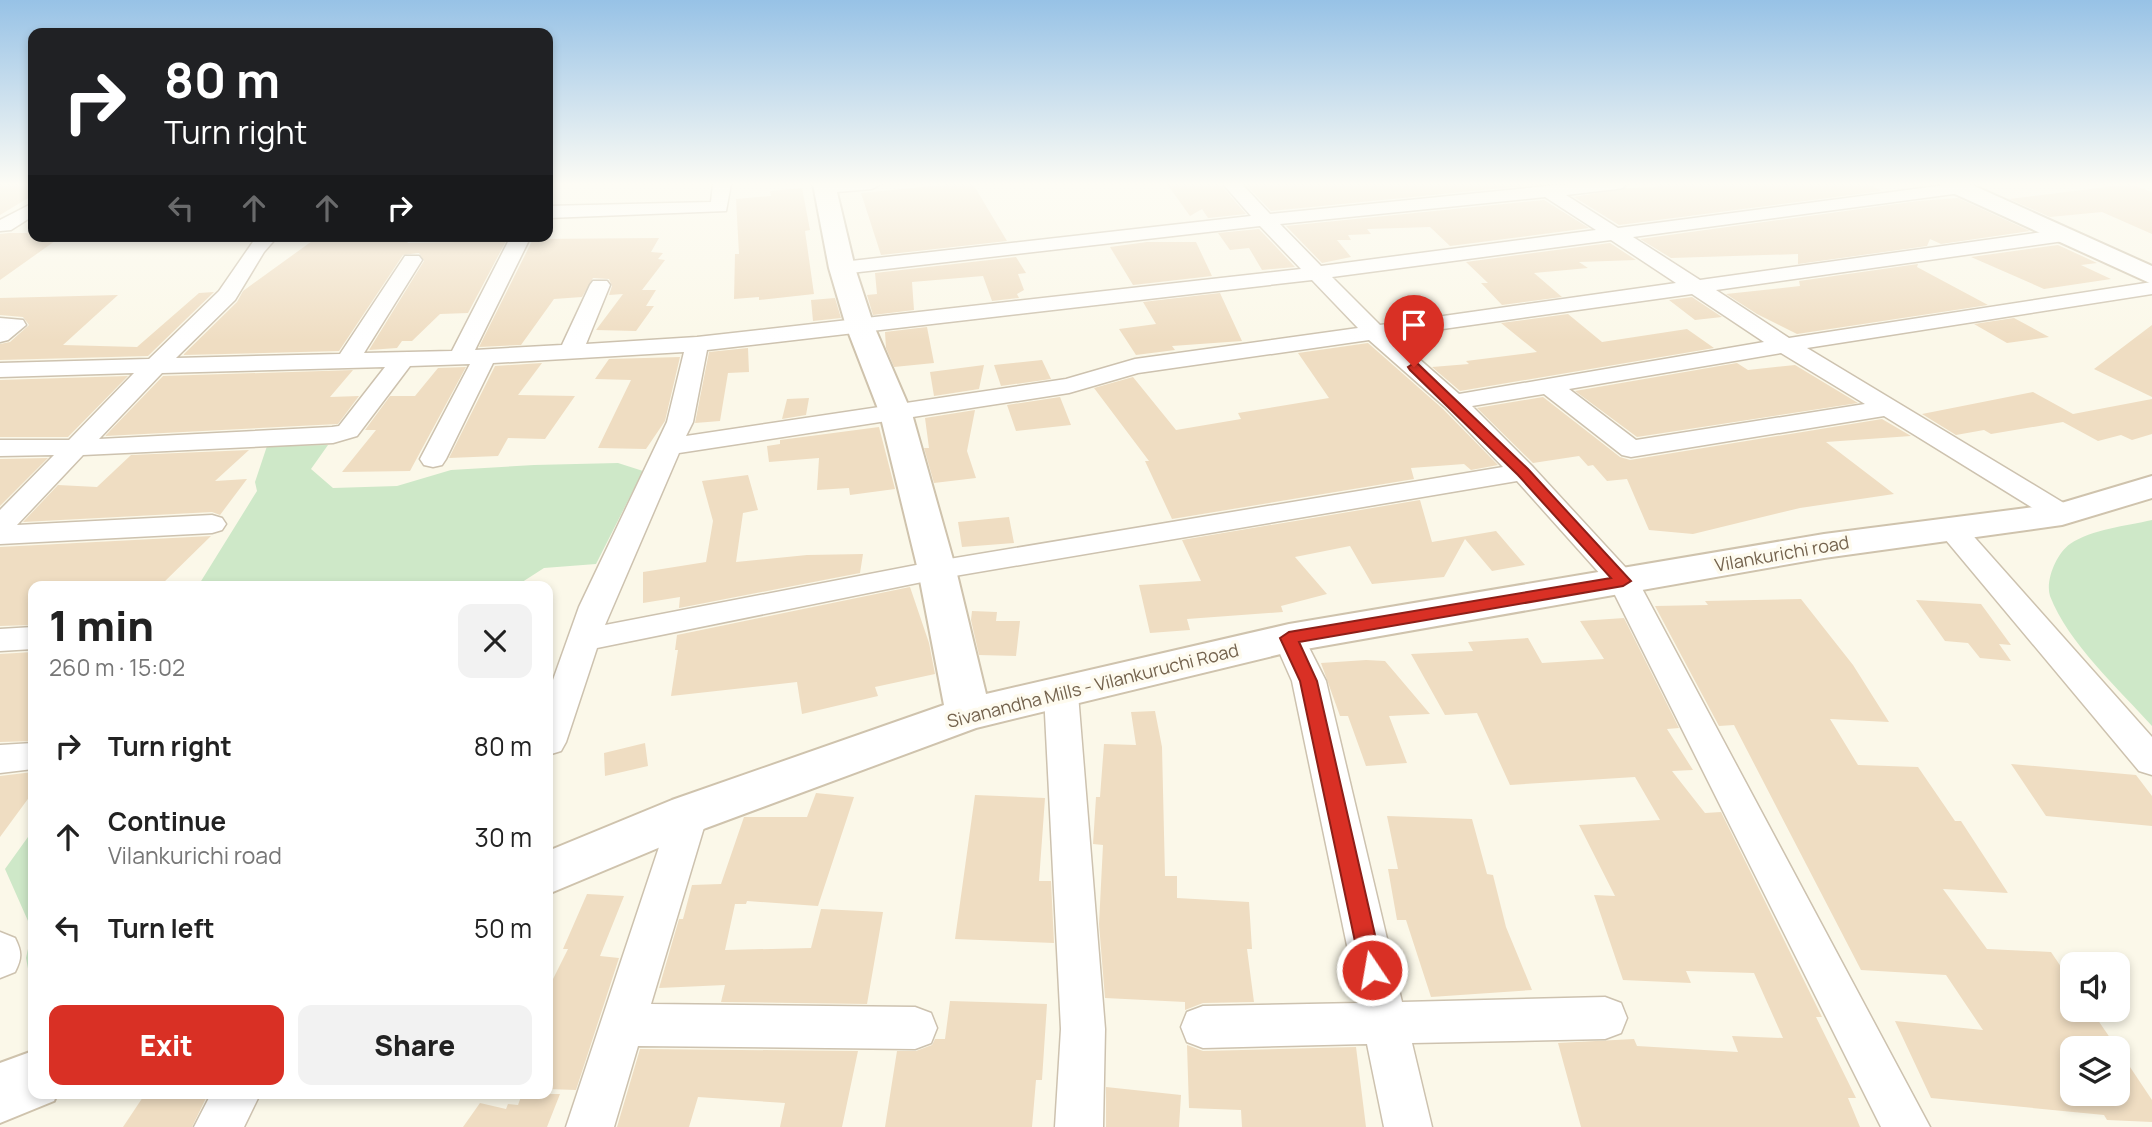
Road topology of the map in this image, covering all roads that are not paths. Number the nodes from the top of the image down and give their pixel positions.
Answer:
1 (835, 237) edge
2 (1119, 237) edge
3 (1281, 237) edge
4 (1598, 237) edge
5 (1622, 237) edge
6 (2053, 237) edge
7 (2068, 237) edge
8 (262, 242) edge
9 (518, 242) edge
10 (412, 260) dead end
11 (842, 268) junction
12 (1317, 273) junction
13 (2152, 275) edge
14 (600, 285) dead end
15 (1696, 286) junction
16 (2152, 288) edge
17 (0, 325) edge
18 (860, 326) junction
19 (1374, 332) junction
20 (0, 335) edge
21 (697, 344) junction
22 (1785, 345) junction
23 (571, 351) junction
24 (485, 357) junction
25 (460, 358) junction
26 (403, 359) junction
27 (347, 361) junction
28 (156, 365) junction
29 (0, 370) edge
30 (1549, 386) junction
31 (1454, 402) junction
32 (1888, 408) junction
33 (896, 414) junction
34 (668, 447) junction
35 (0, 448) edge
36 (74, 449) junction
37 (433, 459) dead end
38 (1523, 472) junction
39 (2152, 486) edge
40 (2062, 514) junction
41 (212, 524) dead end
42 (0, 526) edge
43 (1950, 527) junction
44 (0, 535) edge
45 (937, 570) junction
46 (1623, 581) junction
47 (1410, 615) joint
48 (28, 638) edge
49 (1289, 638) junction
50 (0, 640) edge
51 (583, 640) junction
52 (1061, 694) junction
53 (968, 714) junction
54 (553, 727) edge
55 (28, 756) edge
56 (0, 759) edge
57 (2152, 761) edge
58 (689, 814) junction
59 (553, 871) edge
60 (0, 951) edge
61 (0, 959) edge
62 (1605, 1018) dead end
63 (1384, 1023) junction
64 (624, 1025) junction
65 (1203, 1027) dead end
66 (915, 1028) dead end
67 (28, 1082) edge
68 (0, 1093) edge
69 (234, 1099) edge
70 (218, 1127) edge
71 (590, 1127) edge
72 (1079, 1127) edge
73 (1408, 1127) edge
74 (1906, 1127) edge

1 - 11 main road
2 - 11 street
3 - 12 street
4 - 12 street
5 - 15 street
6 - 15 street
7 - 13 main road
8 - 28 street
9 - 25 street
10 - 27 street
11 - 18 main road
12 - 18 street
12 - 19 street
14 - 23 street
15 - 19 street
15 - 22 street
16 - 22 street
17 - 20 street
18 - 21 street
18 - 33 main road
19 - 31 street
19 - 33 street
21 - 23 street
21 - 34 street
22 - 30 street
22 - 32 street
23 - 24 street
24 - 25 street
24 - 37 street
25 - 26 street
26 - 27 street
26 - 36 street
27 - 28 street
28 - 29 street
28 - 36 street
30 - 31 street
30 - 32 street
31 - 38 street
32 - 40 street
33 - 34 street
33 - 45 main road
34 - 51 street
35 - 36 street
36 - 42 street
38 - 45 street
38 - 46 street
39 - 40 main road, Vilankurichi road
40 - 43 main road, Vilankurichi road
41 - 44 street
43 - 46 main road, Vilankurichi road
43 - 57 street
45 - 51 street
45 - 53 main road
46 - 47 main road, Vilankurichi road
46 - 74 street
47 - 49 main road, Sivanandha Mills - Vilankuruchi Road
48 - 50 street
49 - 52 main road, Sivanandha Mills - Vilankuruchi Road
49 - 63 street
51 - 54 street
52 - 53 main road, Sivanandha Mills - Vilankuruchi Road
52 - 72 street
53 - 58 main road, Sivanandha Mills - Vilankuruchi Road
55 - 56 street
58 - 59 main road, Sivanandha Mills - Vilankuruchi Road
58 - 64 street
60 - 61 street
62 - 63 street
63 - 65 street
63 - 73 street
64 - 66 street
64 - 71 street
67 - 68 main road
69 - 70 street

